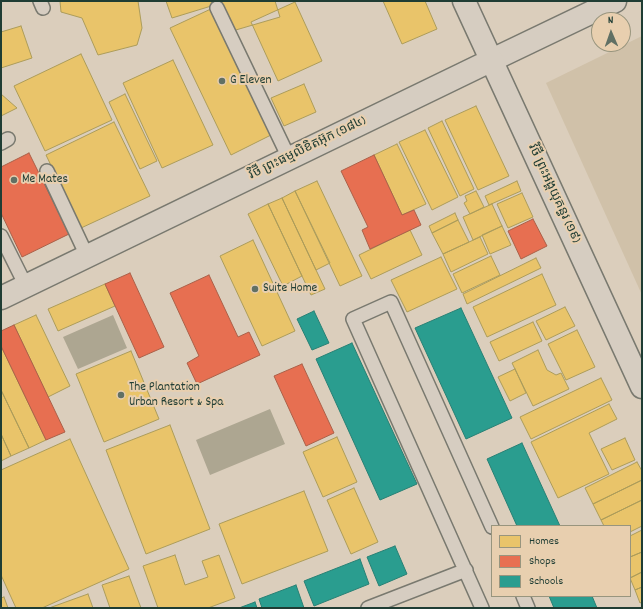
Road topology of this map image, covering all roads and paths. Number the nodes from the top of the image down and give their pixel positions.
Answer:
1 (464, 1) edge
2 (615, 1) edge
3 (217, 8) dead end
4 (492, 60) junction
5 (289, 158) junction
6 (47, 170) dead end
7 (1, 236) edge
8 (87, 256) junction
9 (26, 286) junction
10 (1, 298) edge
11 (642, 387) edge
12 (491, 525) edge
13 (466, 570) junction
14 (523, 597) edge
15 (368, 608) edge
16 (482, 608) edge
17 (528, 608) edge

1 - 4 street, វិថី ព្រះអង្គយុគន្ធរ (១៩)
2 - 4 street, វិថី ព្រះធម្មលិខិតអ៊ុក (១៨៤)
3 - 5 lane
4 - 5 street, វិថី ព្រះធម្មលិខិតអ៊ុក (១៨៤)
4 - 11 street, វិថី ព្រះអង្គយុគន្ធរ (១៩)
5 - 8 street, វិថី ព្រះធម្មលិខិតអ៊ុក (១៨៤)
6 - 8 lane
7 - 9 lane
8 - 9 street, វិថី ព្រះធម្មលិខិតអ៊ុក (១៨៤)
9 - 10 street, វិថី ព្រះធម្មលិខិតអ៊ុក (១៨៤)
12 - 13 lane
13 - 15 lane
13 - 16 lane
14 - 17 lane

